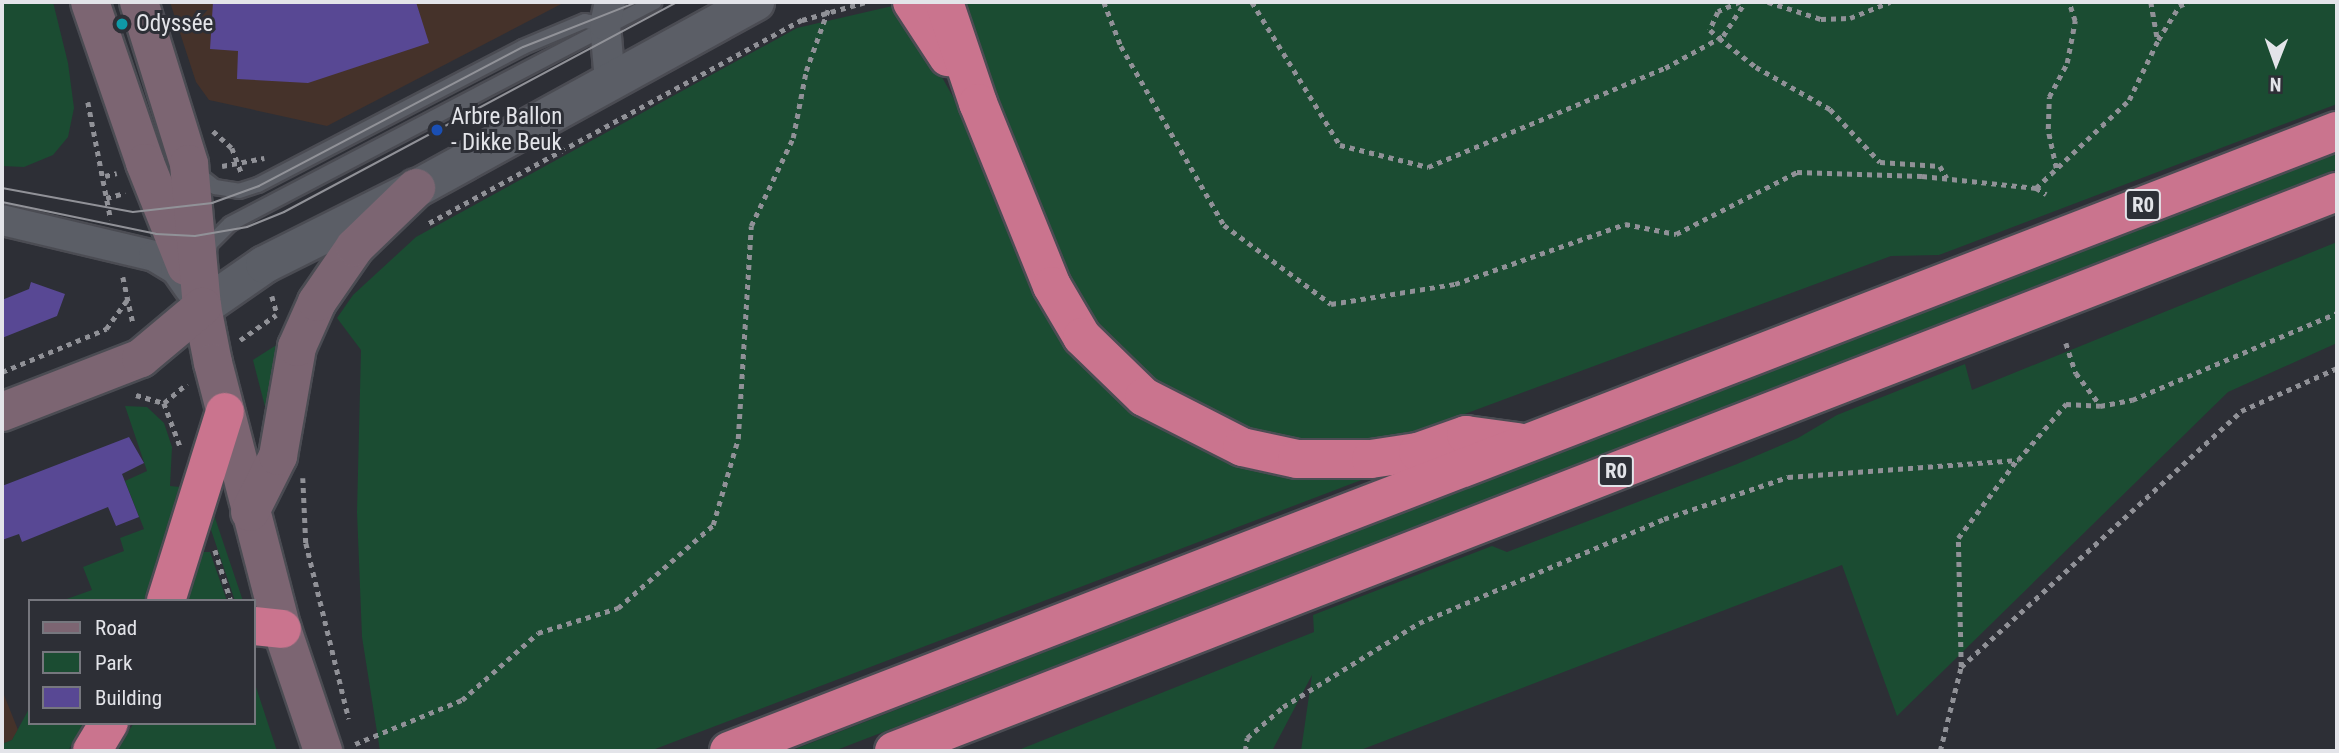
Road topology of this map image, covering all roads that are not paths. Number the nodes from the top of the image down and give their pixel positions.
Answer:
1 (90, 2) edge
2 (139, 2) edge
3 (656, 2) edge
4 (755, 2) edge
5 (912, 2) edge
6 (944, 2) edge
7 (608, 14) edge
8 (610, 81) junction
9 (978, 103) junction
10 (2337, 131) edge
11 (189, 164) junction
12 (416, 188) junction
13 (2337, 192) edge
14 (2, 220) edge
15 (202, 307) junction
16 (2, 412) edge
17 (225, 412) junction
18 (1524, 443) junction
19 (250, 512) junction
20 (167, 599) edge
21 (268, 627) edge
22 (108, 725) edge
23 (339, 748) edge
24 (92, 751) edge
25 (729, 751) edge
26 (894, 751) edge

1 - 15 main road
2 - 11 main road
3 - 7 lane
4 - 8 street
5 - 9 highway
6 - 9 highway
7 - 8 street
7 - 11 lane
7 - 15 lane
8 - 12 street
9 - 18 highway
10 - 18 highway, R0
11 - 15 main road
12 - 15 street
12 - 19 main road
13 - 26 highway, R0
14 - 15 street
15 - 16 main road
15 - 17 main road
17 - 19 main road
17 - 20 highway
18 - 25 highway, R0
19 - 21 main road
21 - 23 main road
22 - 24 highway

